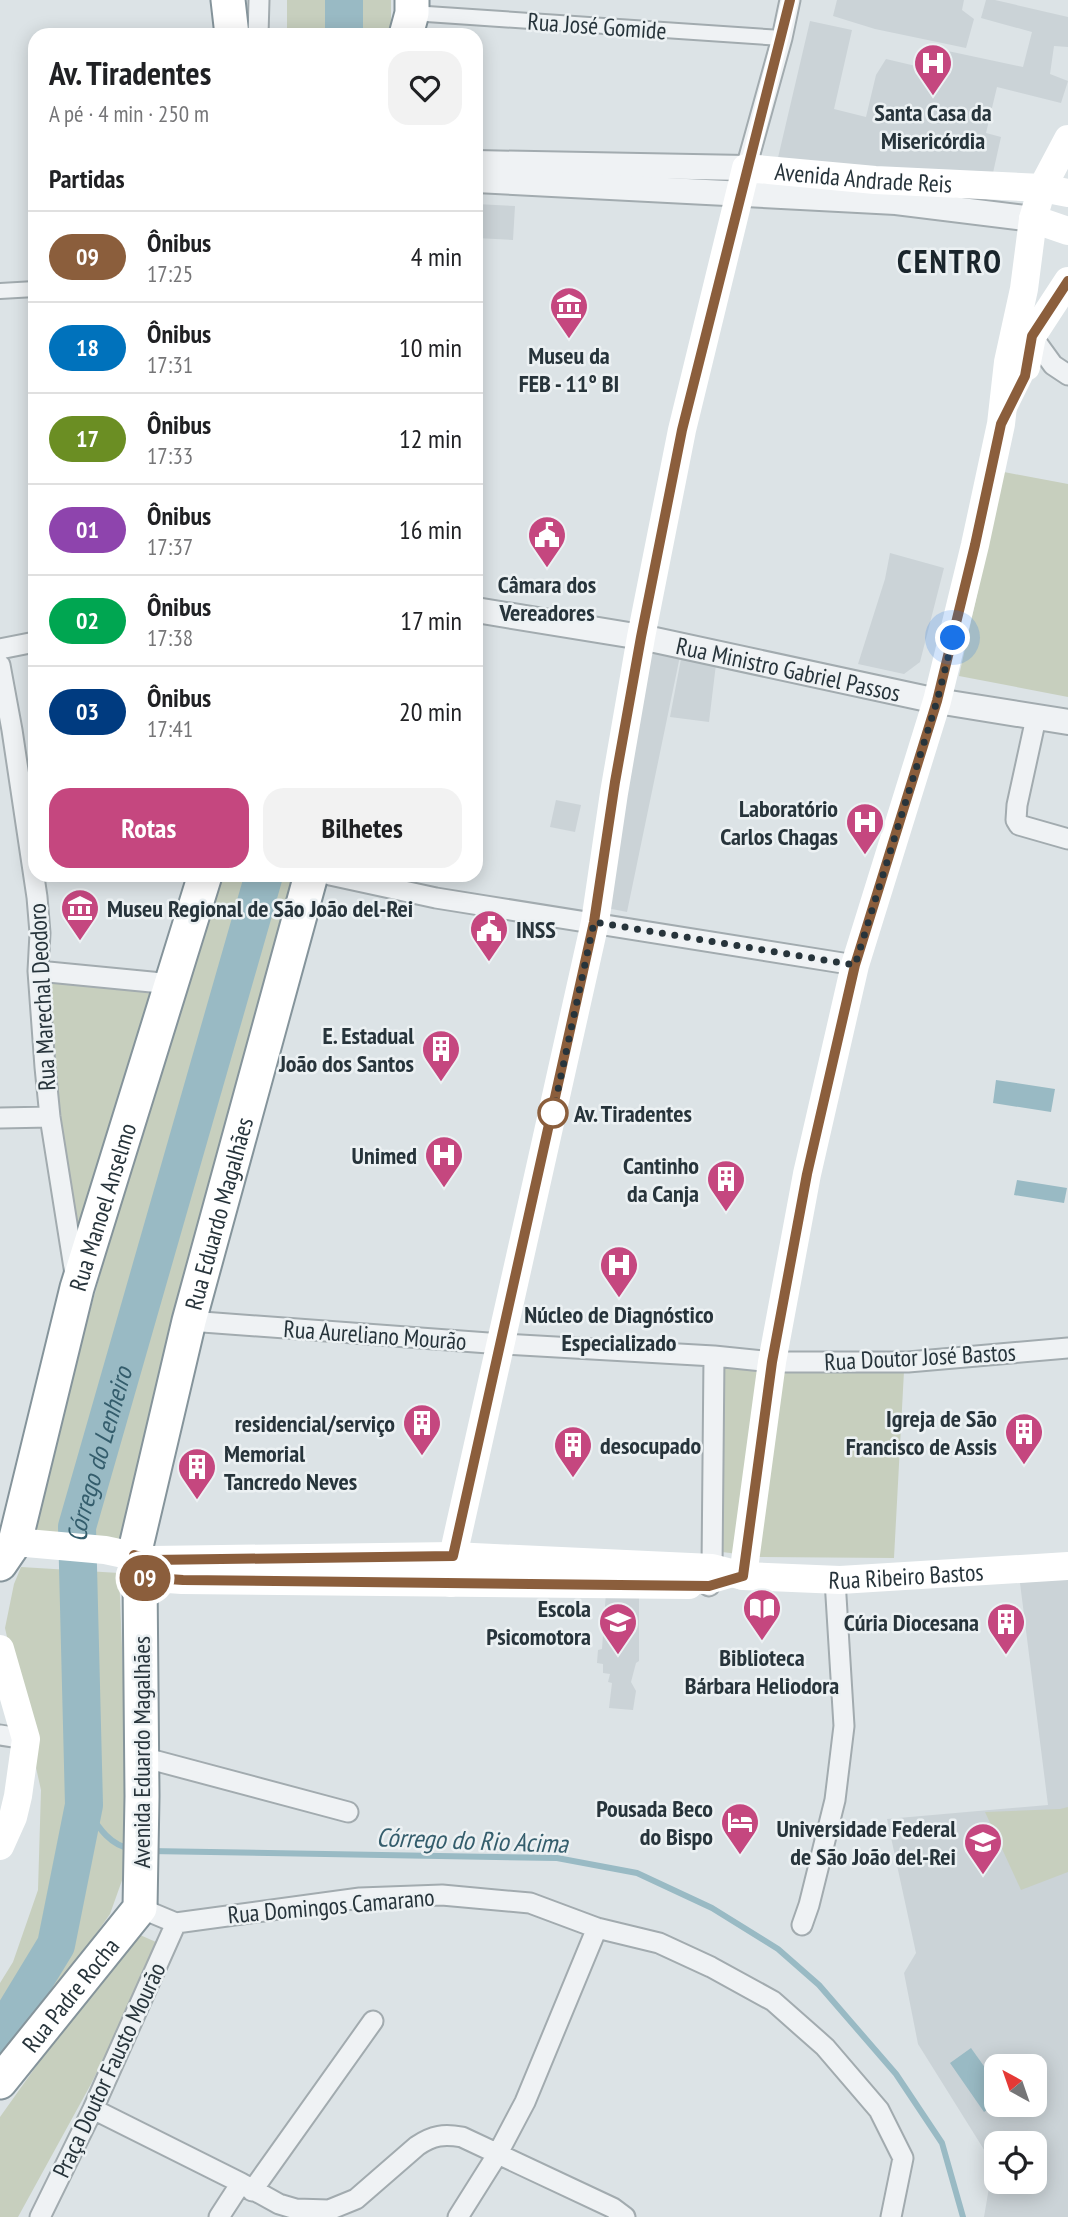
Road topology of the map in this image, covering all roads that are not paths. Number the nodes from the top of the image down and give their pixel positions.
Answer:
1 (228, 0) edge
2 (259, 0) edge
3 (790, 0) edge
4 (410, 16) edge
5 (231, 28) edge
6 (258, 28) edge
7 (782, 38) junction
8 (1068, 139) edge
9 (483, 165) edge
10 (520, 174) junction
11 (483, 179) edge
12 (744, 181) junction
13 (1055, 191) edge
14 (1033, 219) junction
15 (1068, 230) edge
16 (1068, 281) edge
17 (28, 289) edge
18 (1024, 289) junction
19 (0, 291) edge
20 (1032, 336) junction
21 (1068, 375) edge
22 (1001, 424) junction
23 (483, 611) edge
24 (641, 637) junction
25 (28, 643) edge
26 (0, 649) edge
27 (0, 665) edge
28 (937, 701) junction
29 (1036, 718) junction
30 (1068, 722) edge
31 (28, 837) edge
32 (1068, 839) edge
33 (35, 882) edge
34 (203, 882) edge
35 (308, 882) edge
36 (362, 882) edge
37 (594, 922) junction
38 (855, 965) junction
39 (38, 971) junction
40 (172, 984) junction
41 (0, 1118) edge
42 (50, 1118) junction
43 (77, 1288) junction
44 (189, 1321) junction
45 (502, 1344) junction
46 (1068, 1348) edge
47 (714, 1356) junction
48 (772, 1362) junction
49 (5, 1550) edge
50 (126, 1561) junction
51 (1068, 1566) edge
52 (452, 1570) junction
53 (743, 1576) junction
54 (711, 1577) junction
55 (835, 1580) junction
56 (0, 1649) edge
57 (13, 1737) edge
58 (142, 1758) junction
59 (348, 1812) dead end
60 (0, 1846) edge
61 (141, 1894) junction
62 (176, 1923) junction
63 (802, 1925) dead end
64 (597, 1928) junction
65 (373, 2021) dead end
66 (0, 2082) edge
67 (93, 2109) junction
68 (497, 2155) junction
69 (246, 2187) junction
70 (43, 2216) edge
71 (219, 2217) edge
72 (458, 2217) edge
73 (625, 2217) edge
74 (891, 2217) edge

1 - 5 highway
2 - 6 street
3 - 7 street
4 - 7 street, Rua José Gomide
7 - 12 street
8 - 13 main road
9 - 10 street, Avenida Andrade Reis
10 - 11 street, Avenida Andrade Reis
10 - 12 street, Avenida Andrade Reis
12 - 13 main road, Avenida Andrade Reis
12 - 14 street, Avenida Andrade Reis
12 - 24 main road
13 - 14 main road
14 - 15 main road
14 - 18 main road
16 - 20 main road
17 - 19 street
18 - 20 main road
18 - 22 main road
20 - 21 street
20 - 22 main road
22 - 28 main road
23 - 24 street, Rua Ministro Gabriel Passos
24 - 28 street, Rua Ministro Gabriel Passos
24 - 37 main road
25 - 26 street
27 - 31 street, Rua Marechal Deodoro
28 - 29 street, Rua Ministro Gabriel Passos
28 - 38 main road
29 - 30 street, Rua Ministro Gabriel Passos
29 - 32 street
33 - 39 street, Rua Marechal Deodoro
34 - 40 highway, Rua Manoel Anselmo
35 - 44 highway, Rua Eduardo Magalhães
36 - 37 street
37 - 38 street
37 - 45 main road
38 - 48 main road
39 - 40 street
39 - 42 street, Rua Marechal Deodoro
40 - 43 highway, Rua Manoel Anselmo
41 - 42 street
42 - 43 street, Rua Marechal Deodoro
43 - 49 highway, Rua Manoel Anselmo
44 - 45 street, Rua Aureliano Mourão
44 - 50 highway, Rua Eduardo Magalhães
45 - 47 street, Rua Aureliano Mourão
45 - 52 main road
46 - 48 street, Rua Doutor José Bastos
47 - 48 street, Rua Aureliano Mourão
47 - 54 street
48 - 53 main road
49 - 50 main road, Rua Ribeiro Bastos
50 - 52 main road, Rua Ribeiro Bastos
50 - 58 highway, Avenida Eduardo Magalhães
51 - 55 main road, Rua Ribeiro Bastos
52 - 54 main road, Rua Ribeiro Bastos
53 - 54 main road, Rua Ribeiro Bastos
53 - 55 main road, Rua Ribeiro Bastos
55 - 63 street
56 - 57 main road
57 - 60 main road
58 - 59 street
58 - 61 highway, Avenida Eduardo Magalhães
61 - 62 street
61 - 66 highway, Rua Padre Rocha
62 - 64 street, Rua Domingos Camarano
62 - 67 street, Praça Doutor Fausto Mourão
64 - 68 street
64 - 74 street, Rua Domingos Camarano
65 - 69 street
67 - 69 street
67 - 70 street, Praça Doutor Fausto Mourão
68 - 69 street
68 - 72 street
68 - 73 street
69 - 71 street

